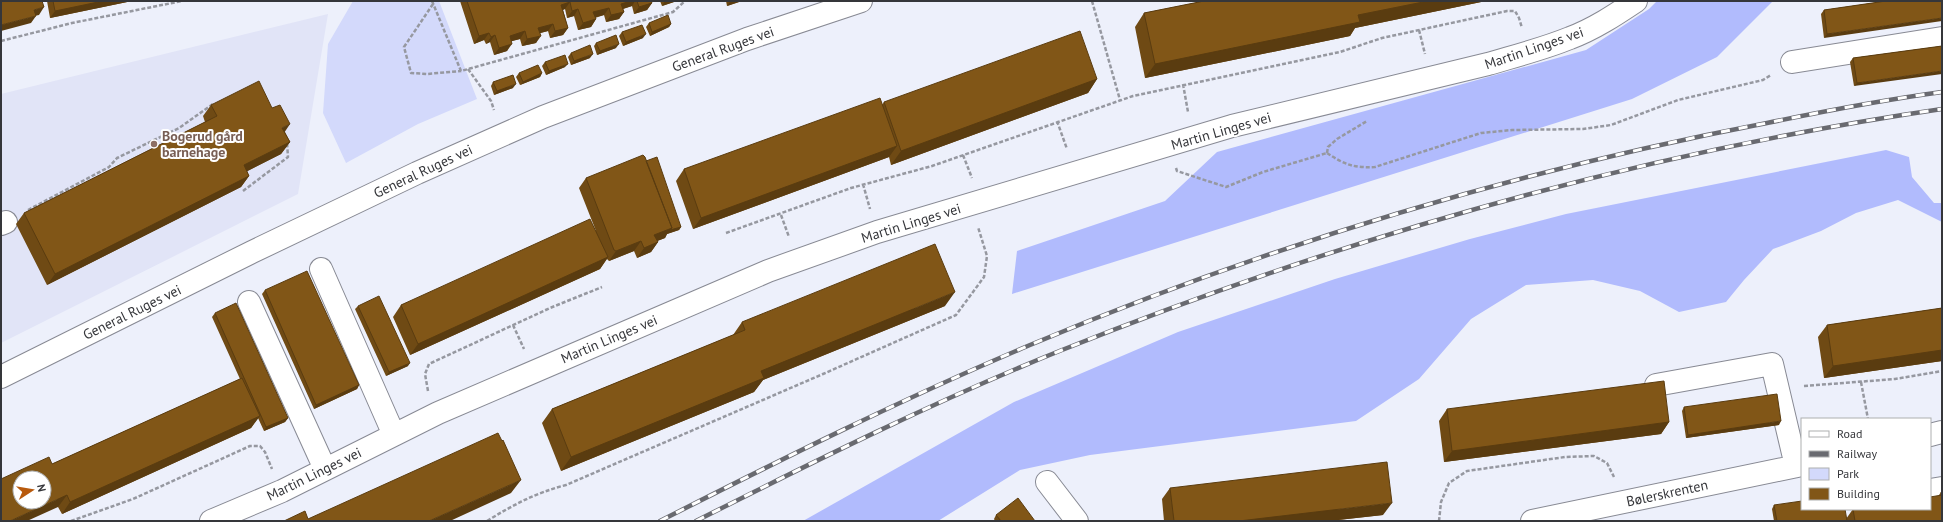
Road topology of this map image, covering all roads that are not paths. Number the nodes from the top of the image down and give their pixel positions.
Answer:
1 (861, 1) edge
2 (1636, 1) edge
3 (1942, 38) edge
4 (1792, 62) road end
5 (321, 269) dead end
6 (249, 302) dead end
7 (1, 377) edge
8 (1656, 385) edge
9 (1942, 432) edge
10 (394, 435) junction
11 (1931, 435) edge
12 (1799, 466) edge
13 (325, 469) junction
14 (1047, 482) dead end
15 (1942, 488) edge
16 (1931, 490) edge
17 (211, 521) edge
18 (1077, 521) edge
19 (1532, 521) edge

1 - 7 street, General Ruges vei
2 - 10 street, Martin Linges vei
3 - 4 street
5 - 10 street
6 - 13 street
8 - 12 street
9 - 11 street
10 - 13 street, Martin Linges vei
12 - 19 street, Bølerskrenten
13 - 17 street, Martin Linges vei
14 - 18 street
15 - 16 street

